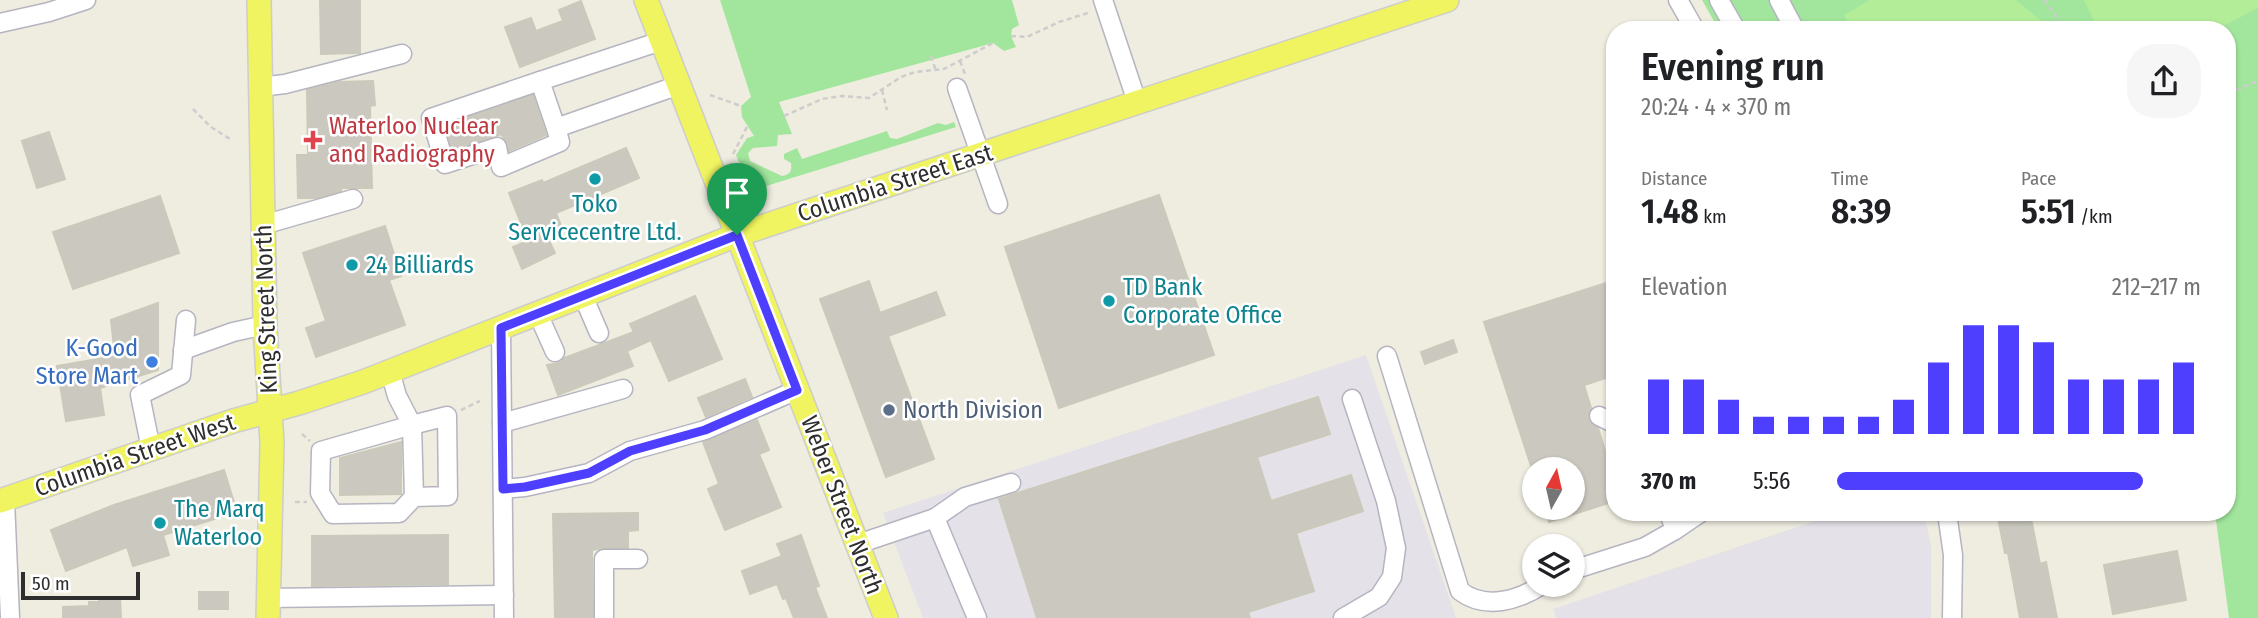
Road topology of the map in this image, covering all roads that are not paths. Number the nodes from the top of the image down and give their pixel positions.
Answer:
1 (86, 0) edge
2 (259, 0) edge
3 (646, 0) edge
4 (1447, 0) edge
5 (1678, 0) edge
6 (1719, 0) edge
7 (1779, 0) edge
8 (1104, 3) edge
9 (1690, 21) edge
10 (1731, 21) edge
11 (1790, 21) edge
12 (0, 23) edge
13 (661, 40) junction
14 (402, 54) dead end
15 (540, 81) junction
16 (679, 85) junction
17 (260, 87) junction
18 (957, 88) dead end
19 (1137, 102) junction
20 (556, 128) junction
21 (981, 154) junction
22 (353, 199) dead end
23 (998, 204) dead end
24 (263, 225) junction
25 (737, 235) junction
26 (583, 296) junction
27 (538, 314) junction
28 (187, 320) dead end
29 (265, 325) junction
30 (501, 328) junction
31 (599, 333) dead end
32 (183, 350) junction
33 (555, 352) dead end
34 (1387, 356) dead end
35 (390, 372) junction
36 (623, 389) dead end
37 (797, 390) junction
38 (1352, 399) dead end
39 (270, 411) junction
40 (502, 423) junction
41 (412, 425) junction
42 (151, 449) junction
43 (1011, 483) dead end
44 (503, 489) junction
45 (414, 497) junction
46 (2, 501) edge
47 (935, 518) junction
48 (1672, 521) edge
49 (1688, 521) edge
50 (1948, 521) edge
51 (1675, 530) junction
52 (858, 544) junction
53 (638, 559) dead end
54 (1585, 566) edge
55 (504, 595) junction
56 (1522, 596) edge
57 (268, 608) edge
58 (10, 618) edge
59 (504, 618) edge
60 (604, 618) edge
61 (886, 618) edge
62 (977, 618) edge
63 (1343, 618) edge
64 (1952, 618) edge

1 - 12 street
2 - 17 main road, King Street North
3 - 13 main road, Weber Street North
4 - 19 main road, Columbia Street East
5 - 9 street
6 - 10 street
7 - 11 street
8 - 19 street
13 - 15 street
13 - 16 main road, Weber Street North
14 - 17 street
15 - 20 street
15 - 20 street
16 - 20 street
16 - 25 main road, Weber Street North
17 - 24 main road, King Street North
18 - 21 street
19 - 21 main road, Columbia Street East
21 - 23 street
21 - 25 main road, Columbia Street East
22 - 24 street
24 - 29 main road, King Street North
25 - 26 main road, Columbia Street East
25 - 37 main road, Weber Street North
26 - 27 main road, Columbia Street East
26 - 31 street
27 - 30 main road, Columbia Street East
27 - 33 street
28 - 32 street
29 - 32 street
29 - 39 main road, King Street North
30 - 35 main road, Columbia Street East
30 - 40 street
32 - 42 street
34 - 56 street
35 - 39 main road, Columbia Street East
35 - 41 street
36 - 40 street
37 - 44 street
37 - 52 main road, Weber Street North
38 - 63 street
39 - 42 main road, Columbia Street West
39 - 57 main road, King Street North
40 - 44 street
41 - 45 street
41 - 45 street
41 - 45 street
42 - 46 main road, Columbia Street West
43 - 47 street
44 - 55 street
46 - 58 street
47 - 52 street
47 - 62 street
48 - 51 street
49 - 51 street
50 - 64 street
51 - 54 street
52 - 61 main road, Weber Street North
53 - 60 street
55 - 57 street
55 - 59 street

